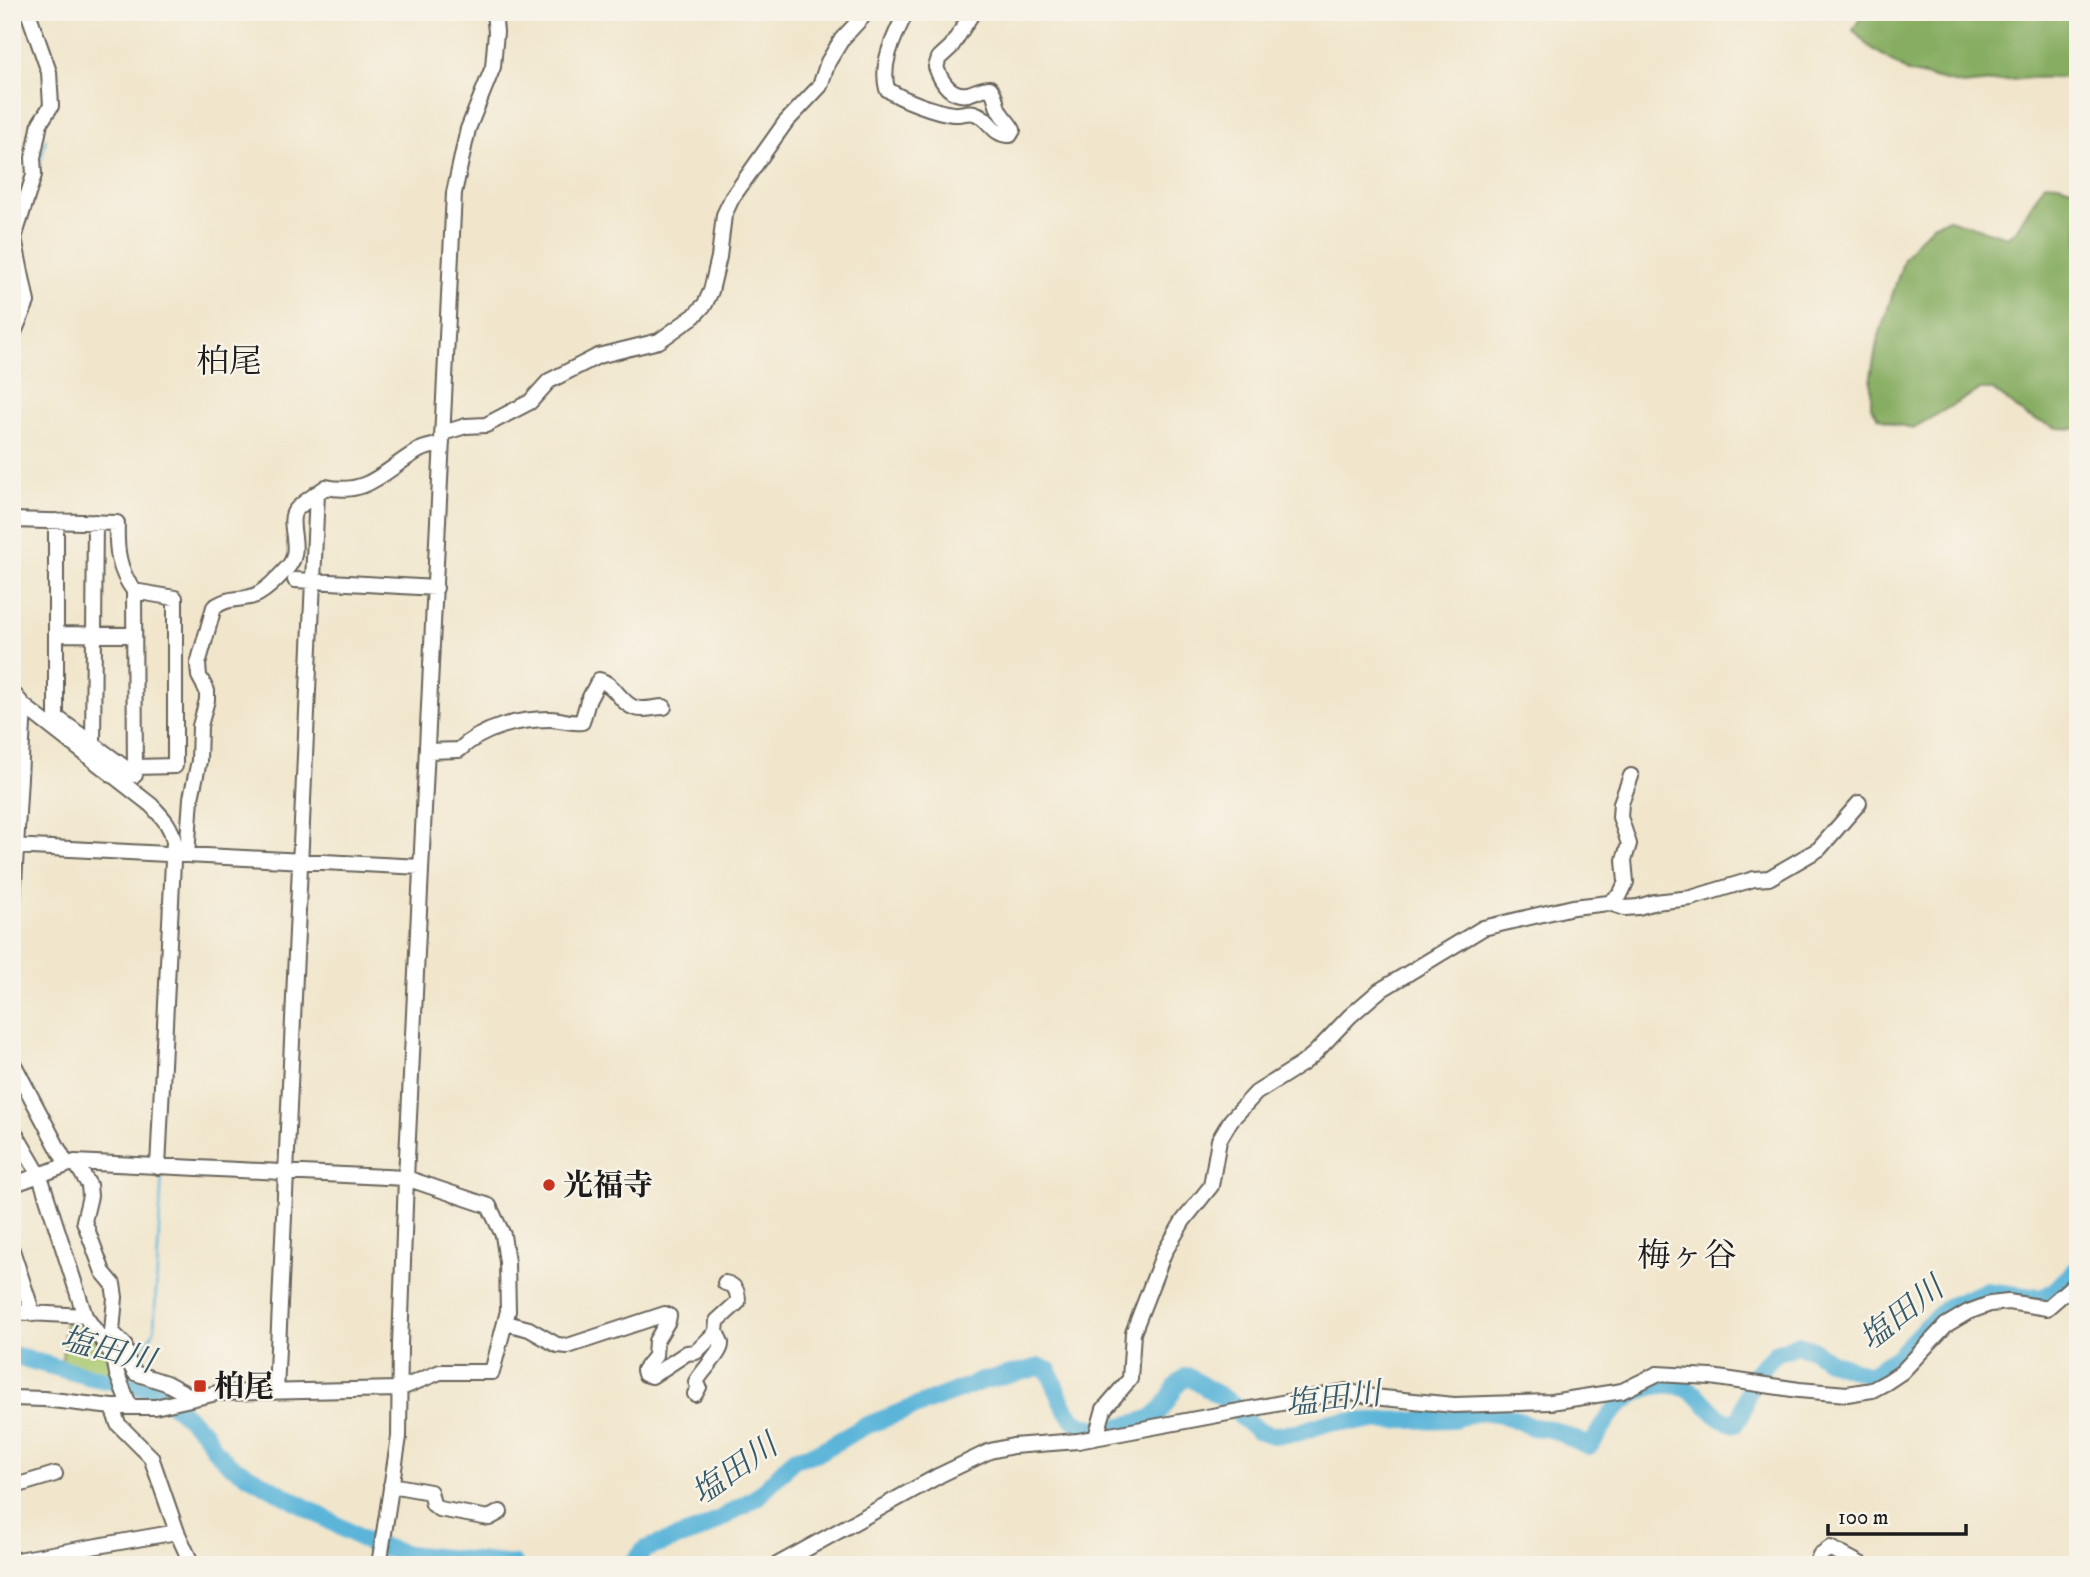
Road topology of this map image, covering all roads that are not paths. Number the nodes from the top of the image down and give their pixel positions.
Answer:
1 (28, 12) edge
2 (494, 12) edge
3 (867, 12) edge
4 (906, 12) edge
5 (974, 12) edge
6 (12, 337) edge
7 (443, 439) junction
8 (317, 494) junction
9 (12, 520) edge
10 (56, 521) junction
11 (95, 522) junction
12 (295, 580) dead end
13 (314, 581) junction
14 (436, 588) junction
15 (134, 591) junction
16 (56, 634) junction
17 (94, 634) junction
18 (134, 635) junction
19 (12, 692) edge
20 (24, 706) junction
21 (664, 707) dead end
22 (93, 745) junction
23 (428, 751) junction
24 (135, 771) junction
25 (1632, 776) dead end
26 (134, 791) junction
27 (1859, 803) dead end
28 (14, 846) edge
29 (180, 855) junction
30 (302, 860) junction
31 (422, 867) junction
32 (1609, 903) junction
33 (12, 919) edge
34 (12, 1061) edge
35 (12, 1128) edge
36 (71, 1164) junction
37 (158, 1167) junction
38 (287, 1172) junction
39 (40, 1176) junction
40 (406, 1178) junction
41 (12, 1185) edge
42 (12, 1250) edge
43 (2078, 1281) edge
44 (725, 1283) dead end
45 (12, 1312) edge
46 (33, 1314) junction
47 (85, 1316) junction
48 (506, 1324) junction
49 (716, 1332) junction
50 (399, 1388) junction
51 (276, 1392) junction
52 (695, 1394) dead end
53 (12, 1398) edge
54 (189, 1398) junction
55 (111, 1407) junction
56 (130, 1407) junction
57 (1096, 1437) junction
58 (55, 1474) dead end
59 (391, 1485) junction
60 (12, 1487) edge
61 (500, 1512) dead end
62 (177, 1532) junction
63 (66, 1559) edge
64 (12, 1561) edge
65 (379, 1561) edge
66 (192, 1565) edge
67 (777, 1565) edge
68 (1816, 1565) edge
69 (1862, 1565) edge

1 - 6 street
2 - 7 street
3 - 7 street
4 - 5 street
7 - 8 street
7 - 14 street
8 - 13 street
8 - 29 street
9 - 10 street
10 - 11 street
10 - 16 street
11 - 15 street
11 - 17 street
12 - 13 street
13 - 14 street
13 - 30 street
14 - 23 street
15 - 18 street
15 - 24 street
16 - 17 street
16 - 22 street
17 - 18 street
17 - 22 street
18 - 24 street
19 - 20 street
20 - 26 street
20 - 28 street
21 - 23 street
22 - 24 street
23 - 31 street
24 - 26 street
25 - 32 street
26 - 29 street
27 - 32 street
28 - 29 street
28 - 33 street
29 - 30 street
29 - 37 street
30 - 31 street
30 - 38 street
31 - 40 street
32 - 57 street
34 - 36 street
35 - 39 street
36 - 37 street
36 - 39 street
36 - 54 street
37 - 38 street
38 - 40 street
38 - 51 street
39 - 41 street
39 - 47 street
40 - 48 street
40 - 50 street
42 - 46 street
43 - 57 street
44 - 49 street
45 - 46 street
46 - 47 street
47 - 56 street
48 - 49 street
48 - 50 street
49 - 52 street
50 - 51 street
50 - 59 street
51 - 54 street
53 - 55 street
54 - 56 street
55 - 56 street
55 - 62 street
57 - 67 street
58 - 60 street
59 - 61 street
59 - 65 street
62 - 63 street
62 - 66 street
63 - 64 street
68 - 69 street

